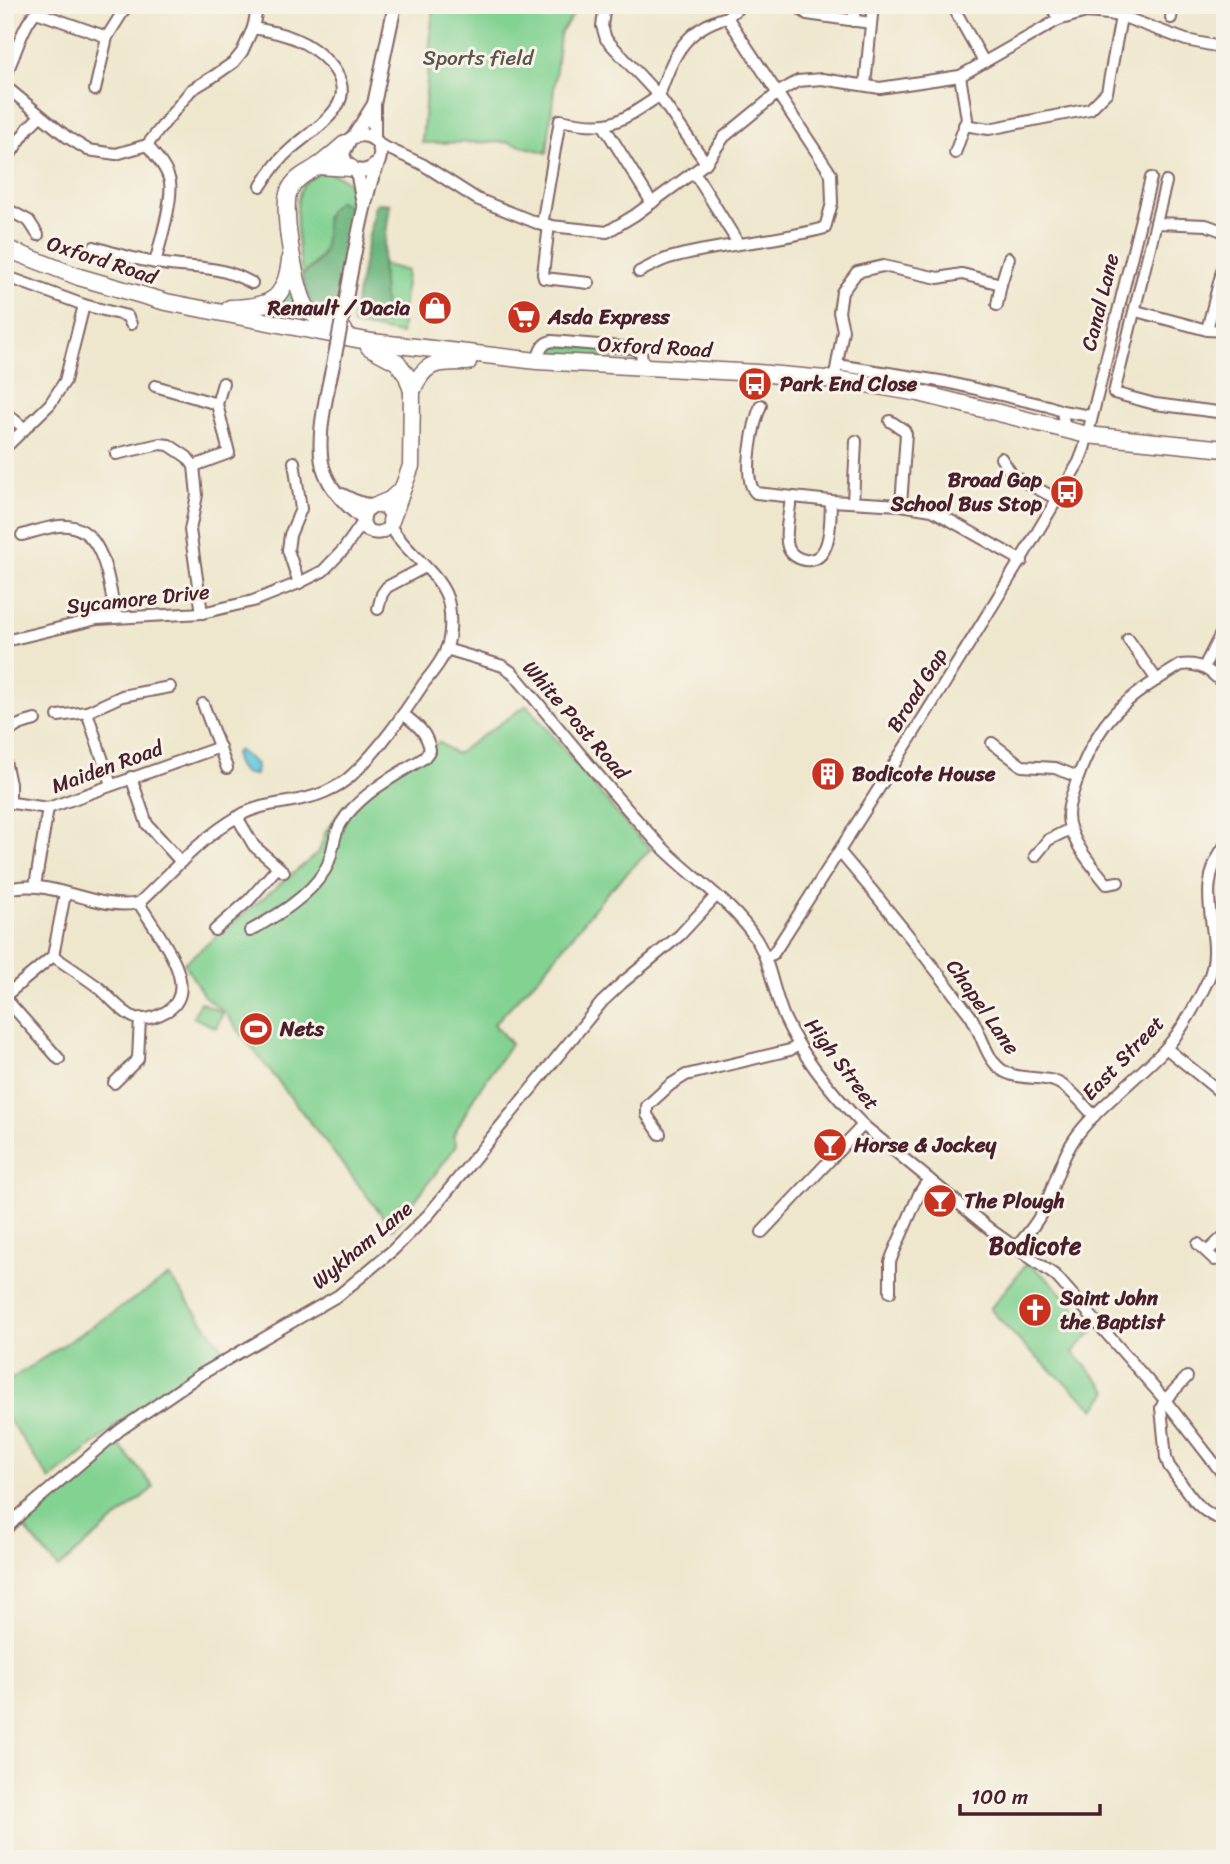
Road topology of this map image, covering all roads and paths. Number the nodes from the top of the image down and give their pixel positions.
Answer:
1 (127, 5) edge
2 (258, 5) edge
3 (605, 5) edge
4 (742, 5) edge
5 (796, 5) edge
6 (856, 5) edge
7 (873, 5) edge
8 (952, 5) edge
9 (1052, 5) edge
10 (1173, 5) edge
11 (392, 6) edge
12 (1106, 9) edge
13 (727, 17) junction
14 (1121, 18) junction
15 (1171, 18) dead end
16 (1058, 20) junction
17 (853, 21) junction
18 (871, 23) junction
19 (253, 28) junction
20 (107, 37) junction
21 (1225, 48) edge
22 (984, 62) junction
23 (5, 76) edge
24 (960, 76) junction
25 (865, 85) junction
26 (5, 86) edge
27 (95, 90) dead end
28 (779, 92) junction
29 (660, 96) junction
30 (374, 104) junction
31 (40, 116) junction
32 (964, 125) junction
33 (604, 126) junction
34 (350, 140) junction
35 (376, 141) junction
36 (147, 145) junction
37 (955, 153) dead end
38 (407, 158) junction
39 (5, 162) edge
40 (377, 162) junction
41 (706, 163) junction
42 (318, 166) junction
43 (354, 169) junction
44 (694, 172) junction
45 (1151, 178) dead end
46 (1167, 182) dead end
47 (261, 186) dead end
48 (652, 203) junction
49 (363, 207) junction
50 (5, 208) edge
51 (1157, 223) junction
52 (545, 225) junction
53 (1225, 232) edge
54 (37, 236) dead end
55 (738, 243) junction
56 (94, 247) dead end
57 (5, 248) edge
58 (291, 254) junction
59 (1009, 258) dead end
60 (1225, 259) edge
61 (155, 263) junction
62 (639, 272) dead end
63 (5, 276) edge
64 (252, 283) dead end
65 (589, 283) dead end
66 (1001, 284) junction
67 (84, 305) junction
68 (997, 305) dead end
69 (200, 310) junction
70 (1136, 311) junction
71 (131, 324) dead end
72 (1207, 330) junction
73 (1225, 331) edge
74 (344, 337) junction
75 (372, 342) junction
76 (512, 358) junction
77 (836, 373) junction
78 (223, 383) dead end
79 (155, 386) dead end
80 (412, 391) junction
81 (217, 404) junction
82 (761, 405) dead end
83 (1062, 411) junction
84 (5, 412) edge
85 (1225, 413) edge
86 (1091, 416) junction
87 (890, 421) dead end
88 (25, 429) junction
89 (1065, 430) junction
90 (1087, 435) junction
91 (856, 441) dead end
92 (5, 448) edge
93 (1225, 449) edge
94 (243, 450) dead end
95 (229, 453) junction
96 (116, 454) dead end
97 (1001, 458) dead end
98 (294, 462) dead end
99 (194, 466) junction
100 (404, 488) junction
101 (336, 491) junction
102 (791, 497) junction
103 (1057, 499) junction
104 (831, 501) junction
105 (853, 502) junction
106 (376, 505) junction
107 (901, 505) junction
108 (363, 521) junction
109 (390, 523) junction
110 (34, 532) junction
111 (377, 533) junction
112 (22, 535) dead end
113 (38, 544) dead end
114 (404, 547) junction
115 (344, 549) junction
116 (1021, 561) junction
117 (425, 567) junction
118 (299, 583) junction
119 (378, 609) dead end
120 (202, 613) junction
121 (116, 617) junction
122 (1225, 626) edge
123 (1128, 639) dead end
124 (5, 640) edge
125 (446, 649) junction
126 (1204, 667) junction
127 (1157, 680) junction
128 (1225, 686) edge
129 (170, 687) dead end
130 (203, 704) dead end
131 (87, 712) junction
132 (403, 714) junction
133 (58, 716) dead end
134 (35, 720) dead end
135 (5, 737) edge
136 (992, 743) dead end
137 (220, 747) junction
138 (1002, 751) junction
139 (5, 761) edge
140 (993, 761) dead end
141 (228, 768) dead end
142 (1078, 777) junction
143 (131, 778) junction
144 (111, 785) junction
145 (8, 802) edge
146 (48, 808) junction
147 (237, 817) junction
148 (1070, 829) junction
149 (1224, 849) edge
150 (839, 851) junction
151 (1035, 856) dead end
152 (181, 862) junction
153 (35, 886) junction
154 (1108, 887) dead end
155 (5, 890) edge
156 (65, 894) junction
157 (716, 895) junction
158 (139, 903) junction
159 (215, 930) dead end
160 (250, 931) dead end
161 (1212, 935) junction
162 (1225, 936) edge
163 (53, 956) junction
164 (766, 957) junction
165 (5, 997) edge
166 (140, 1018) junction
167 (799, 1045) junction
168 (1166, 1048) junction
169 (59, 1059) dead end
170 (114, 1083) dead end
171 (1225, 1096) edge
172 (1094, 1115) junction
173 (863, 1125) junction
174 (660, 1134) dead end
175 (929, 1179) junction
176 (762, 1232) dead end
177 (1225, 1235) edge
178 (1017, 1246) junction
179 (1207, 1252) dead end
180 (890, 1292) dead end
181 (1187, 1377) dead end
182 (1165, 1400) junction
183 (1224, 1473) edge
184 (1225, 1520) edge
185 (5, 1530) edge

1 - 20 street
2 - 19 street
3 - 29 street
4 - 13 street
5 - 17 street
6 - 17 street
7 - 18 street
8 - 22 street
9 - 16 street
10 - 15 street
11 - 30 street
12 - 14 street
12 - 16 street
13 - 28 street
13 - 29 street
14 - 21 street
14 - 32 street
16 - 22 street
17 - 18 street
18 - 25 street
19 - 36 street
19 - 47 street
20 - 23 street
20 - 27 street
22 - 24 street
24 - 25 street
24 - 32 street
25 - 28 street
26 - 31 street
28 - 41 street
28 - 55 street
29 - 33 street
29 - 41 street
30 - 34 street
30 - 35 street
31 - 36 street
31 - 39 street
32 - 37 street
33 - 48 street
33 - 52 street
34 - 35 street
34 - 42 main road
34 - 43 street
35 - 38 street
35 - 40 street
36 - 61 street
38 - 40 street
38 - 52 street
40 - 43 street
40 - 49 street
41 - 44 street
42 - 43 main road
42 - 58 main road
43 - 49 street
44 - 48 street
44 - 55 street
45 - 86 street, Canal Lane
46 - 51 street
48 - 52 street
49 - 101 street, bridge
50 - 54 street
51 - 53 street
51 - 70 street
52 - 65 street
55 - 62 street
56 - 61 street
57 - 69 main road, Oxford Road
58 - 69 main road
58 - 75 main road
59 - 66 street
60 - 72 street
61 - 64 street
63 - 67 street
66 - 68 street
66 - 77 street
67 - 71 street
67 - 88 street
69 - 74 main road, Oxford Road
70 - 72 street
70 - 85 street
72 - 73 street
74 - 75 main road, Oxford Road
74 - 80 main road
75 - 76 main road, Oxford Road
76 - 77 main road, Oxford Road
76 - 80 main road
77 - 83 street
77 - 89 main road, Oxford Road
78 - 81 street
79 - 81 street
80 - 100 main road
81 - 95 street
82 - 102 street
83 - 86 street
83 - 89 street
84 - 88 street
86 - 90 street, Canal Lane
87 - 107 street
88 - 92 street
89 - 90 main road, Oxford Road
90 - 93 main road, Oxford Road
90 - 103 street, Broad Gap
91 - 105 street
94 - 95 street
95 - 99 street
96 - 99 street
97 - 103 street
98 - 118 street
99 - 120 street
100 - 106 main road
100 - 109 main road
101 - 106 street
101 - 108 street
102 - 104 street
102 - 104 street
103 - 116 street, Broad Gap
104 - 105 street
105 - 107 street
106 - 108 street
106 - 109 street
107 - 116 street
108 - 111 street
108 - 115 street, Sycamore Drive
109 - 111 street
109 - 114 street
110 - 112 street
110 - 113 street
110 - 121 street
111 - 114 street
111 - 115 street, Sycamore Drive
114 - 117 street
115 - 118 street, Sycamore Drive
116 - 150 street, Broad Gap
117 - 119 street
117 - 125 street
118 - 120 street, Sycamore Drive
120 - 121 street, Sycamore Drive
121 - 124 street, Sycamore Drive
122 - 126 street
123 - 127 street
125 - 132 street
125 - 157 street, White Post Road
126 - 127 street
126 - 128 street
127 - 142 street
129 - 131 street
130 - 137 street
131 - 133 street
131 - 144 street
132 - 147 street
132 - 160 street
134 - 135 street
136 - 138 street
137 - 141 street
137 - 143 street, Maiden Road
138 - 140 street
138 - 142 street
139 - 145 street
142 - 148 street
143 - 144 street, Maiden Road
143 - 152 street
144 - 146 street, Maiden Road
145 - 146 street, Maiden Road
146 - 153 street
147 - 152 street
147 - 159 street
148 - 151 street
148 - 154 street
149 - 161 street, East Street
150 - 164 street, Broad Gap
150 - 172 street, Chapel Lane
152 - 158 street
153 - 155 street
153 - 156 street
156 - 158 street
156 - 163 street
157 - 164 street, High Street
157 - 185 street, Wykham Lane
158 - 166 street
161 - 162 street
161 - 168 street, East Street
163 - 165 street
163 - 166 street
164 - 167 street, High Street
165 - 169 street
166 - 170 street
167 - 173 street, High Street
167 - 174 street
168 - 171 street
168 - 172 street, East Street
172 - 178 street, East Street
173 - 175 street, High Street
173 - 176 street
175 - 178 street, High Street
175 - 180 street
177 - 179 street
178 - 182 street, High Street
181 - 182 street
182 - 183 street, High Street
182 - 184 street

